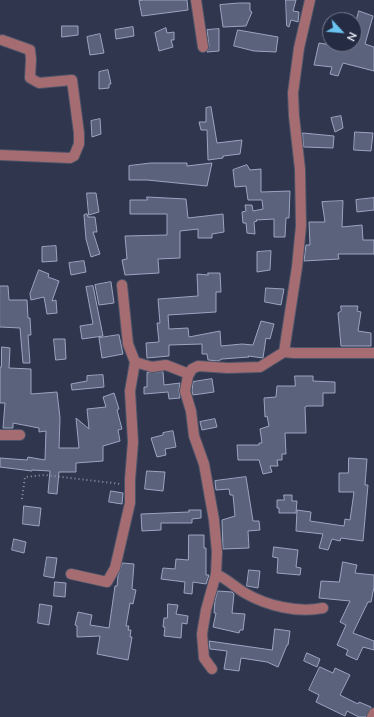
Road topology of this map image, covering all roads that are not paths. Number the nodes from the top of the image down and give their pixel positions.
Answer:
1 (196, 0) edge
2 (310, 0) edge
3 (2, 40) dead end
4 (203, 46) dead end
5 (0, 155) edge
6 (122, 285) dead end
7 (284, 352) junction
8 (374, 353) edge
9 (135, 362) junction
10 (189, 374) junction
11 (0, 435) edge
12 (20, 435) dead end
13 (71, 574) dead end
14 (216, 574) junction
15 (323, 608) dead end
16 (212, 669) dead end
17 (374, 713) edge
18 (372, 717) edge

1 - 4 street
2 - 7 street
3 - 5 street
6 - 9 street
7 - 8 street
7 - 10 street
9 - 10 street
9 - 13 street
10 - 14 street
11 - 12 street
14 - 15 street
14 - 16 street
17 - 18 street

